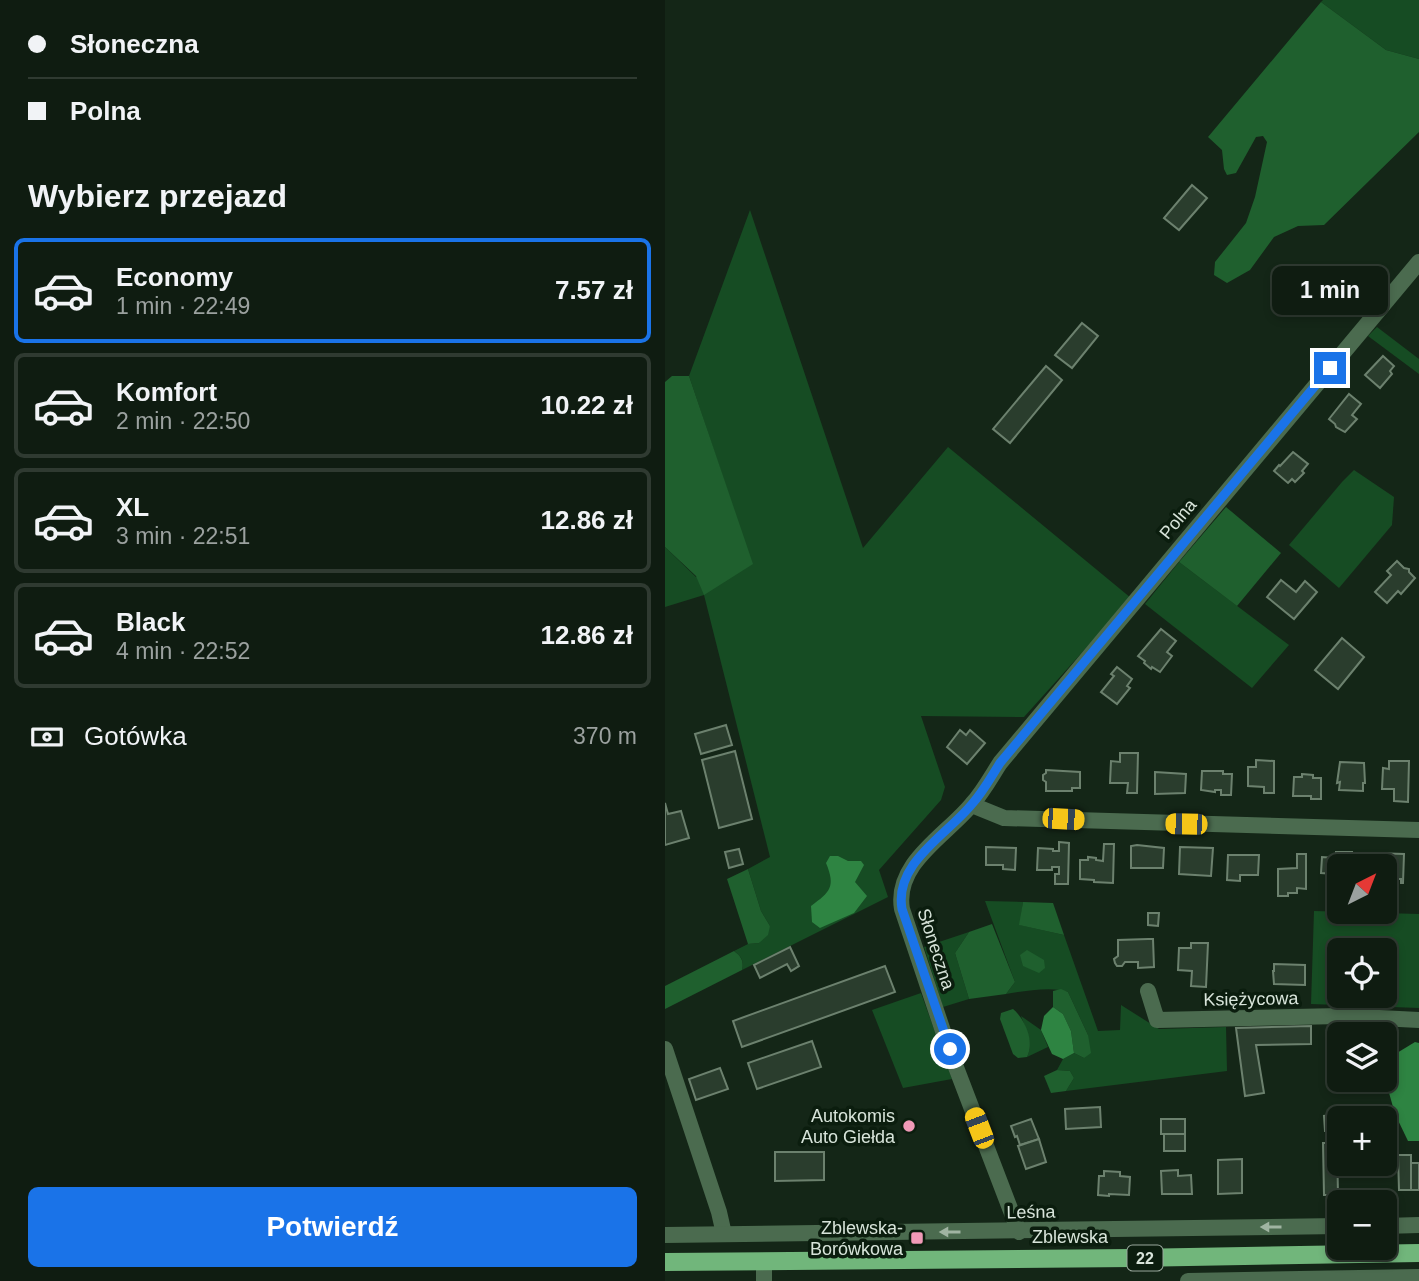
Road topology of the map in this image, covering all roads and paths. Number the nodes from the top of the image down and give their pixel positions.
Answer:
1 (1419, 262) edge
2 (972, 805) junction
3 (1419, 831) edge
4 (1148, 991) dead end
5 (1419, 1020) edge
6 (665, 1049) edge
7 (1419, 1225) edge
8 (1327, 1226) edge
9 (1397, 1226) edge
10 (1019, 1232) junction
11 (724, 1234) junction
12 (665, 1235) edge
13 (1419, 1253) edge
14 (665, 1262) edge
15 (764, 1262) junction
16 (1419, 1277) edge
17 (1280, 1280) edge
18 (764, 1281) edge
19 (1188, 1281) edge

1 - 2 street, Polna
2 - 3 street
2 - 10 street, Słoneczna
4 - 5 street, Księżycowa
6 - 11 street
7 - 9 street
8 -> 10 street, Leśna
10 -> 11 street, Leśna
11 - 12 street, Leśna
13 - 15 main road, Zblewska / 22
14 - 15 main road, Zblewska / 22
15 - 18 street
16 - 17 street
17 - 19 street

